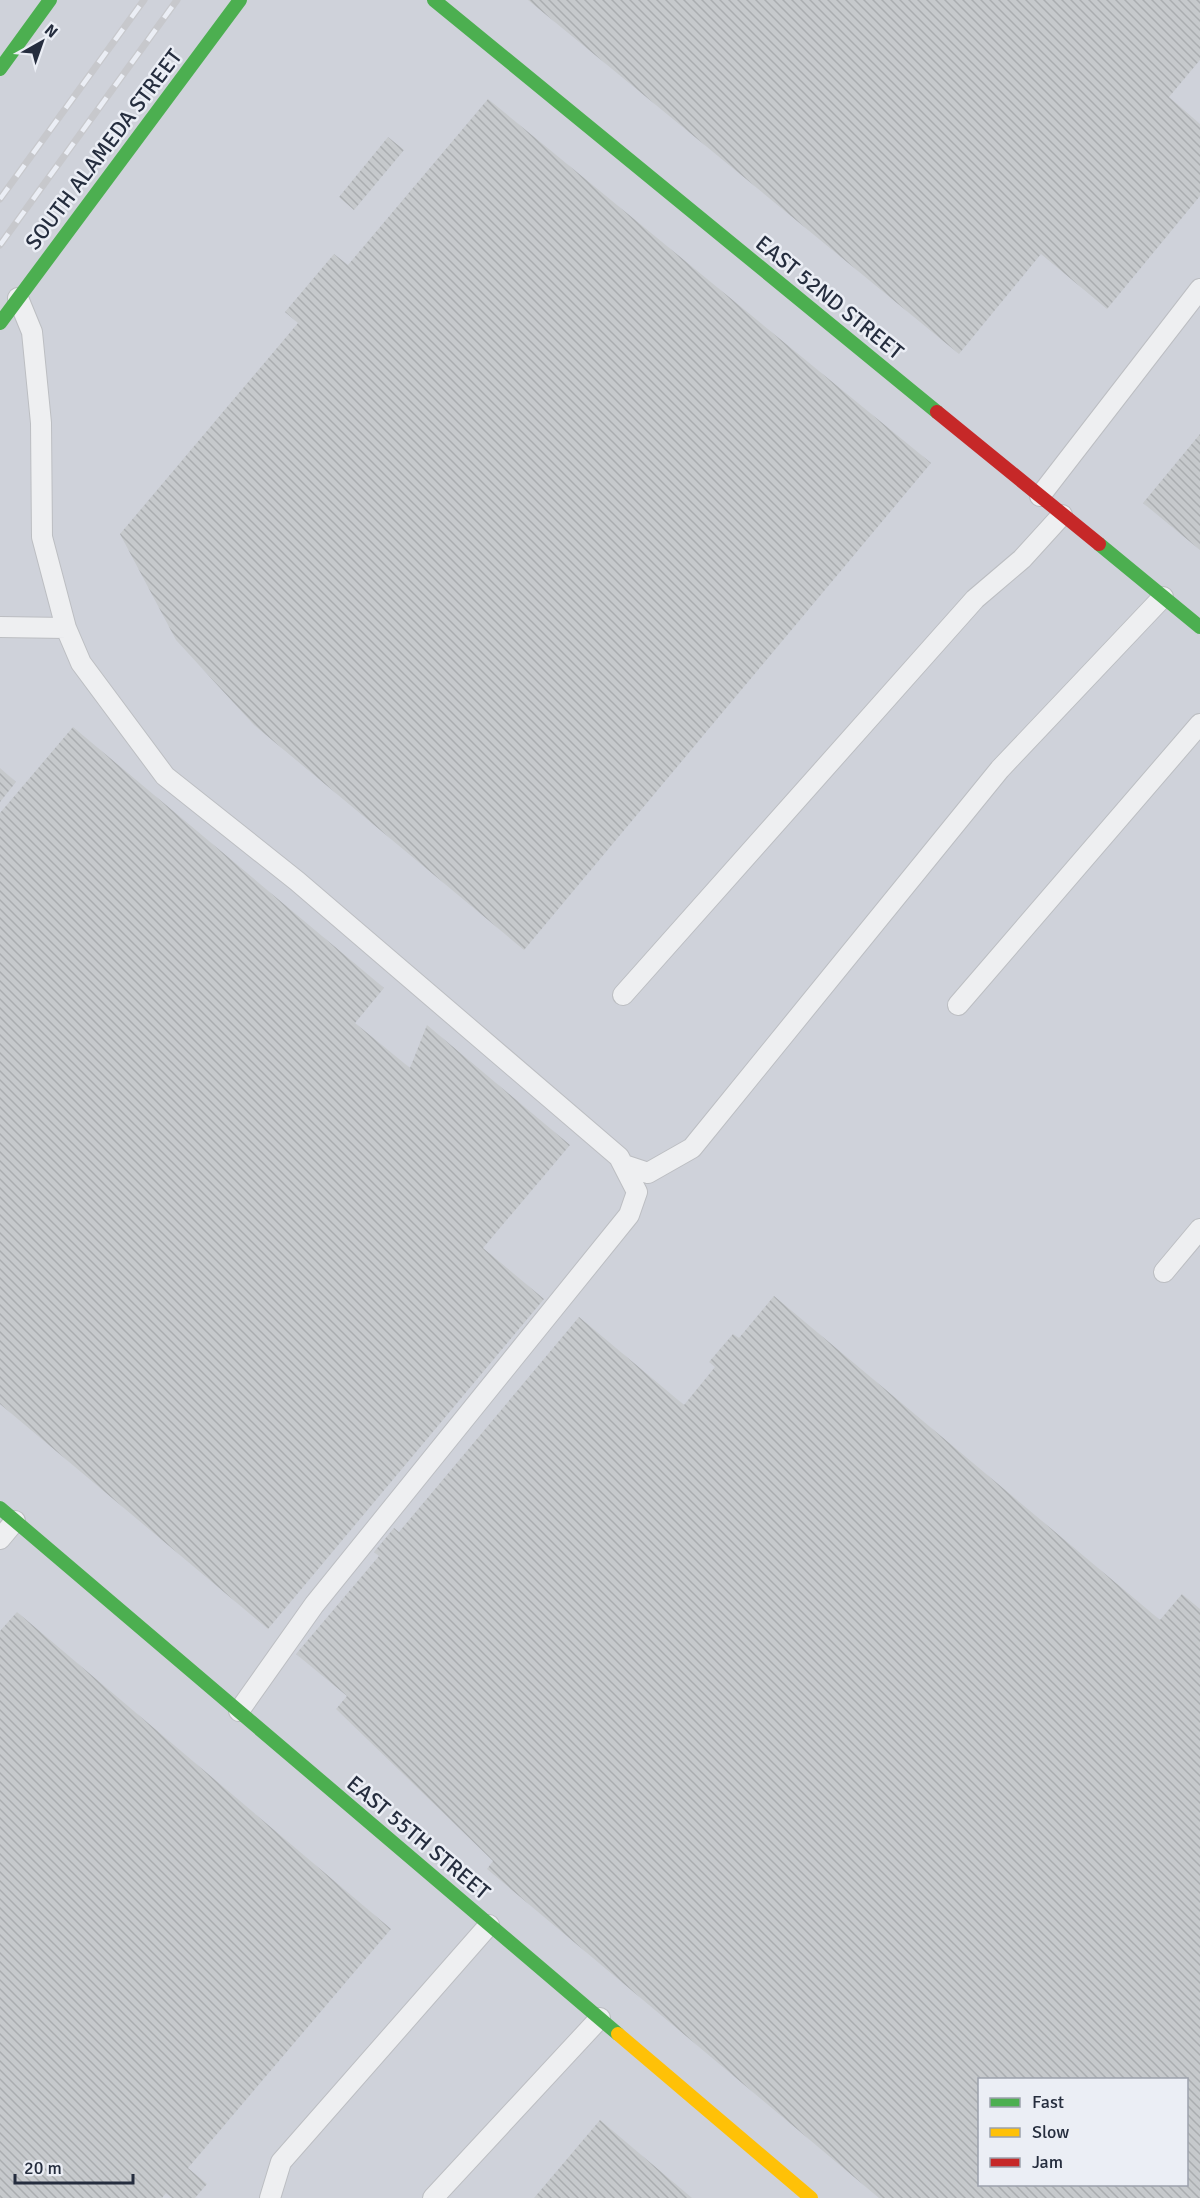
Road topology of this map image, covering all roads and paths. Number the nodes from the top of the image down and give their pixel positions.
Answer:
1 (50, 0) edge
2 (240, 0) edge
3 (434, 0) edge
4 (0, 69) edge
5 (1200, 289) edge
6 (18, 298) junction
7 (0, 323) edge
8 (1040, 496) junction
9 (1062, 515) junction
10 (1163, 597) junction
11 (0, 627) edge
12 (1200, 627) edge
13 (66, 628) junction
14 (1200, 724) edge
15 (623, 995) dead end
16 (958, 1005) dead end
17 (624, 1165) junction
18 (1200, 1229) edge
19 (1164, 1272) dead end
20 (8, 1514) edge
21 (0, 1539) edge
22 (239, 1711) junction
23 (489, 1925) junction
24 (600, 2018) junction
25 (270, 2198) edge
26 (433, 2198) edge
27 (811, 2198) edge

1 - 4 street
2 - 6 street, SOUTH ALAMEDA STREET
3 - 8 street, EAST 52ND STREET
5 - 8 lane
6 - 7 street, SOUTH ALAMEDA STREET
6 - 13 lane
8 - 9 street, EAST 52ND STREET
9 - 10 street, EAST 52ND STREET
9 - 15 lane
10 - 12 street, EAST 52ND STREET
10 - 17 lane
11 - 13 lane
13 - 17 lane
14 - 16 lane
17 - 22 lane
18 - 19 lane
20 - 21 lane
20 - 22 street, EAST 55TH STREET
22 - 23 street, EAST 55TH STREET
23 - 24 street, EAST 55TH STREET
23 - 25 lane
24 - 26 lane
24 - 27 street, EAST 55TH STREET

